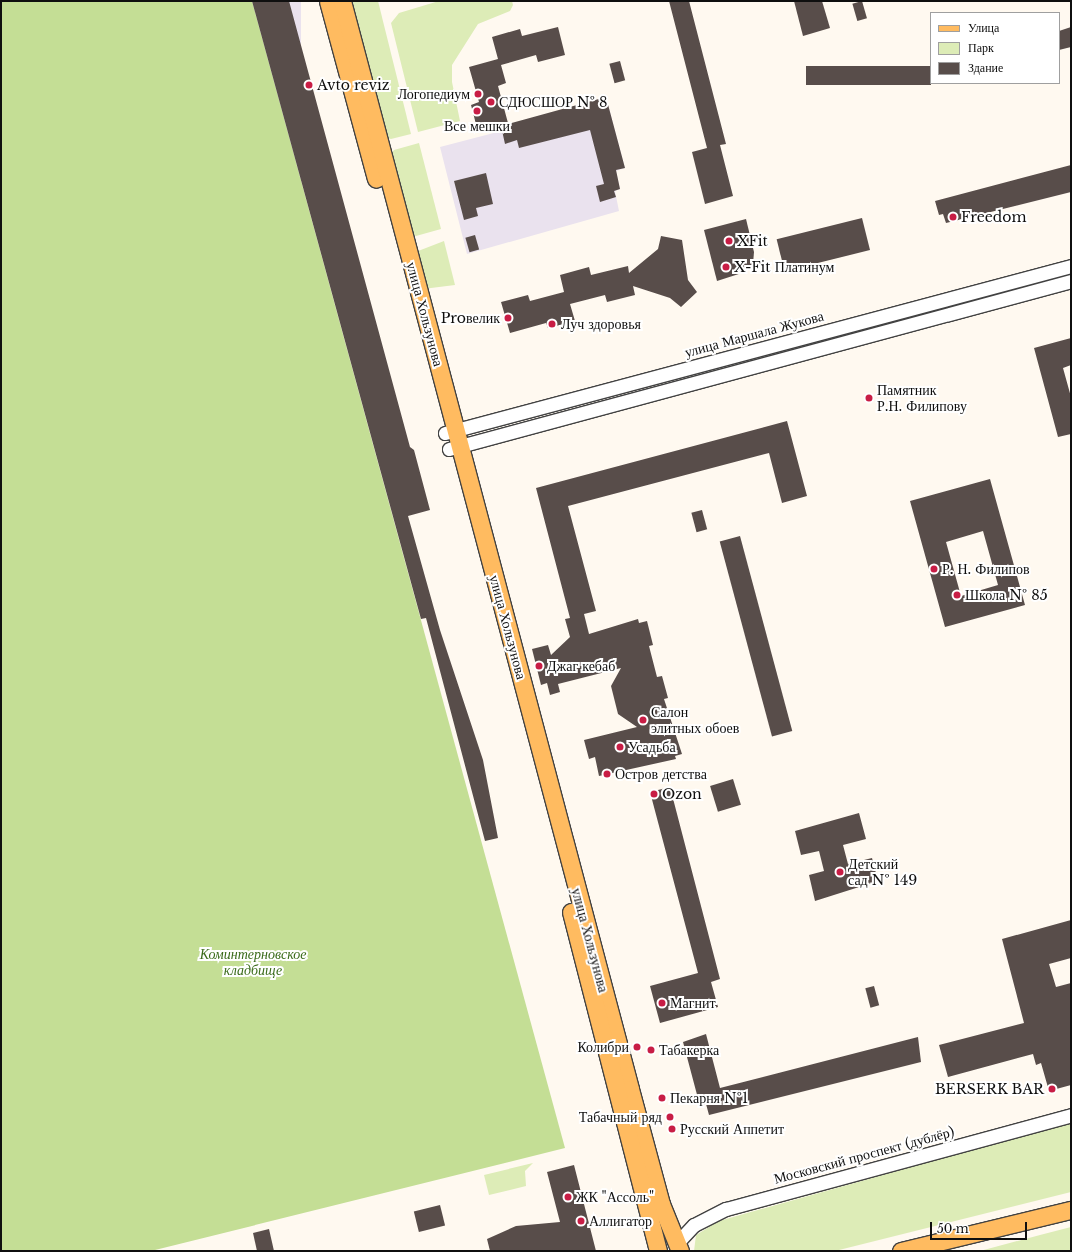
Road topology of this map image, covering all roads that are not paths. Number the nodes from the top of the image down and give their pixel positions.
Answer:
1 (328, 1) edge
2 (342, 1) edge
3 (1071, 266) edge
4 (1071, 281) edge
5 (453, 439) junction
6 (1071, 1115) edge
7 (1071, 1210) edge
8 (678, 1248) edge
9 (906, 1250) edge
10 (658, 1251) edge

1 - 5 main road, улица Хользунова
2 - 5 main road, улица Хользунова
3 - 5 street, улица Маршала Жукова
4 - 5 street
5 - 8 main road, улица Хользунова
5 - 10 main road, улица Хользунова
6 - 8 street, Московский проспект (дублёр)
7 - 9 main road

